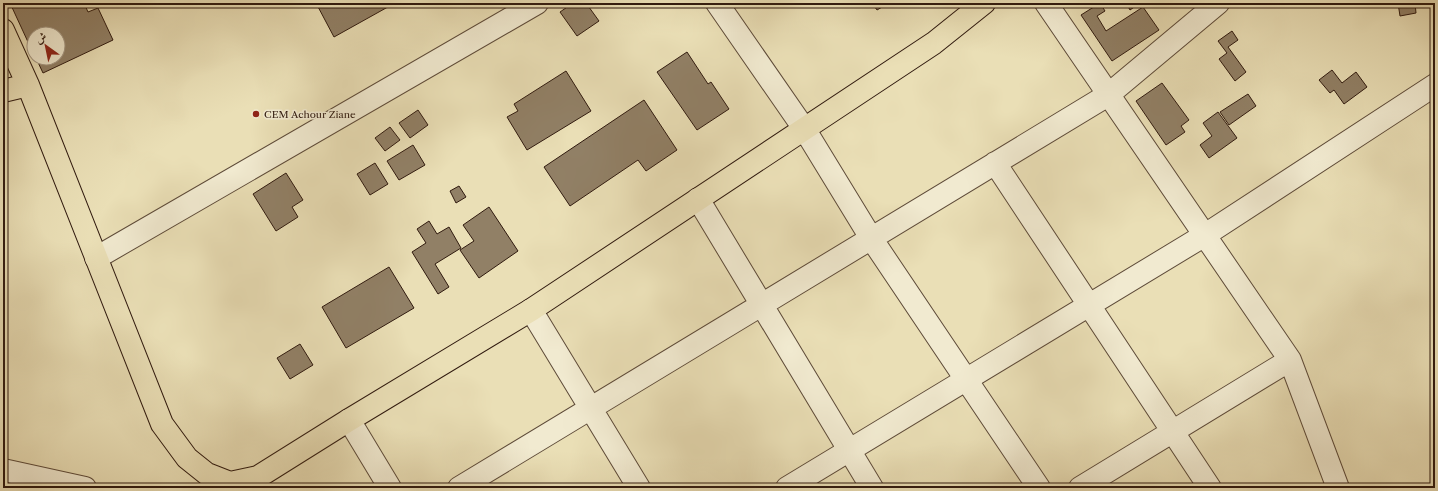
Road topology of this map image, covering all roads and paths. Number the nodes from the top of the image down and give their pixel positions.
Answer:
1 (537, 3) edge
2 (717, 3) edge
3 (984, 3) edge
4 (1046, 3) edge
5 (1218, 3) edge
6 (3, 30) edge
7 (28, 85) junction
8 (1435, 85) edge
9 (3, 90) edge
10 (1108, 95) junction
11 (805, 130) junction
12 (995, 163) junction
13 (698, 199) junction
14 (1204, 235) junction
15 (871, 238) junction
16 (96, 258) junction
17 (762, 304) junction
18 (1089, 305) junction
19 (531, 310) junction
20 (1290, 360) junction
21 (966, 380) junction
22 (590, 408) junction
23 (349, 420) junction
24 (1172, 432) junction
25 (850, 450) junction
26 (3, 470) edge
27 (226, 485) edge
28 (1336, 487) edge
29 (85, 488) edge
30 (390, 488) edge
31 (459, 488) edge
32 (639, 488) edge
33 (787, 488) edge
34 (872, 488) edge
35 (1039, 488) edge
36 (1080, 488) edge
37 (1210, 488) edge

1 - 16 street
2 - 11 street
3 - 11 main road
4 - 10 street
5 - 10 street
6 - 7 main road
7 - 9 main road
7 - 16 main road
8 - 14 street
10 - 12 street
10 - 14 street
11 - 13 main road
11 - 15 street
12 - 15 street
12 - 18 street
13 - 17 street
13 - 19 main road
14 - 18 street
14 - 20 street
15 - 17 street
15 - 21 street
16 - 27 main road
17 - 22 street
17 - 25 street
18 - 21 street
18 - 24 street
19 - 22 street
19 - 23 main road
20 - 24 street
20 - 28 street
21 - 25 street
21 - 35 street
22 - 31 street
22 - 32 street
23 - 27 main road
23 - 30 street
24 - 36 street
24 - 37 street
25 - 33 street
25 - 34 street
26 - 29 street

